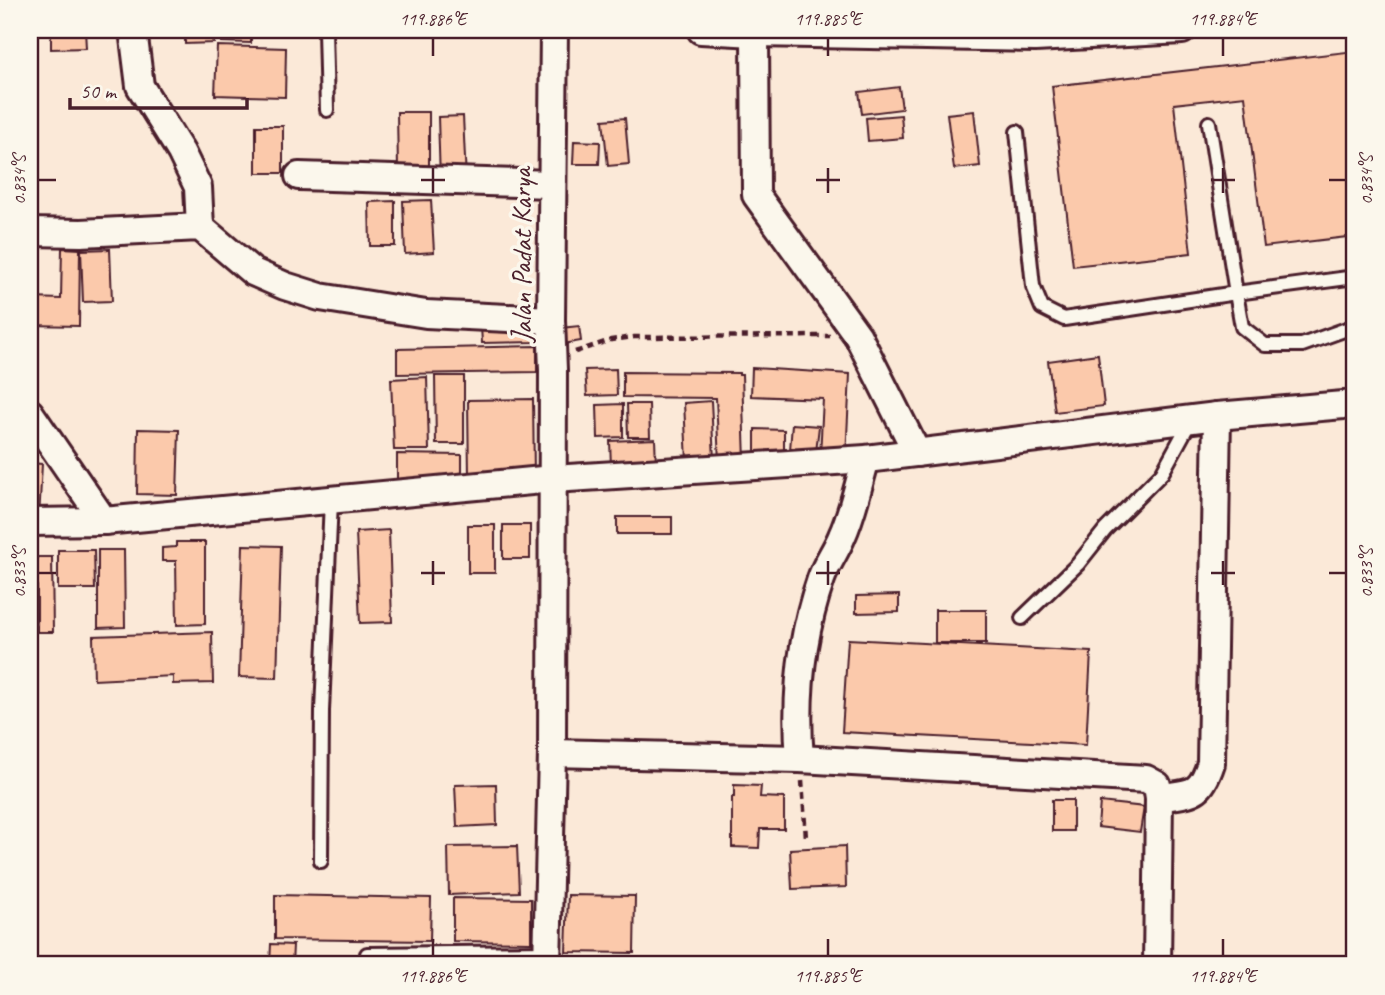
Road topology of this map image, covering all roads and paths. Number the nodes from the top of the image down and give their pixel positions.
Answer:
1 (133, 30) edge
2 (325, 30) edge
3 (554, 30) edge
4 (701, 30) edge
5 (1182, 30) edge
6 (755, 33) junction
7 (327, 110) dead end
8 (1209, 123) dead end
9 (1017, 132) dead end
10 (299, 176) dead end
11 (551, 184) junction
12 (200, 227) junction
13 (30, 232) edge
14 (1355, 277) edge
15 (1236, 293) junction
16 (551, 320) junction
17 (1355, 326) edge
18 (858, 336) junction
19 (553, 370) junction
20 (1355, 404) edge
21 (30, 412) edge
22 (1217, 416) junction
23 (1191, 420) junction
24 (917, 453) junction
25 (866, 459) junction
26 (553, 480) junction
27 (331, 500) junction
28 (104, 521) junction
29 (30, 522) edge
30 (1022, 618) dead end
31 (552, 752) junction
32 (800, 759) junction
33 (1159, 798) junction
34 (806, 838) dead end
35 (321, 861) dead end
36 (367, 954) dead end
37 (547, 959) edge
38 (1157, 965) edge

1 - 12 street
2 - 7 lane
3 - 11 street, Jalan Padat Karya
4 - 6 street
5 - 6 street
6 - 18 street
8 - 15 lane
9 - 15 lane
10 - 11 street
11 - 16 street, Jalan Padat Karya
12 - 13 street
12 - 16 street
14 - 15 lane
15 - 17 lane
16 - 19 street, Jalan Padat Karya
18 - 19 path
18 - 24 street
19 - 26 street, Jalan Padat Karya
20 - 22 street
21 - 28 street
22 - 23 street
22 - 33 street
23 - 24 street
23 - 30 lane
24 - 25 street
25 - 26 street
25 - 32 street
26 - 27 street
26 - 31 street, Jalan Padat Karya
27 - 28 street
27 - 35 lane
28 - 29 street
31 - 32 street
31 - 37 street, Jalan Padat Karya
32 - 33 street
32 - 34 path
33 - 38 street
36 - 37 lane

